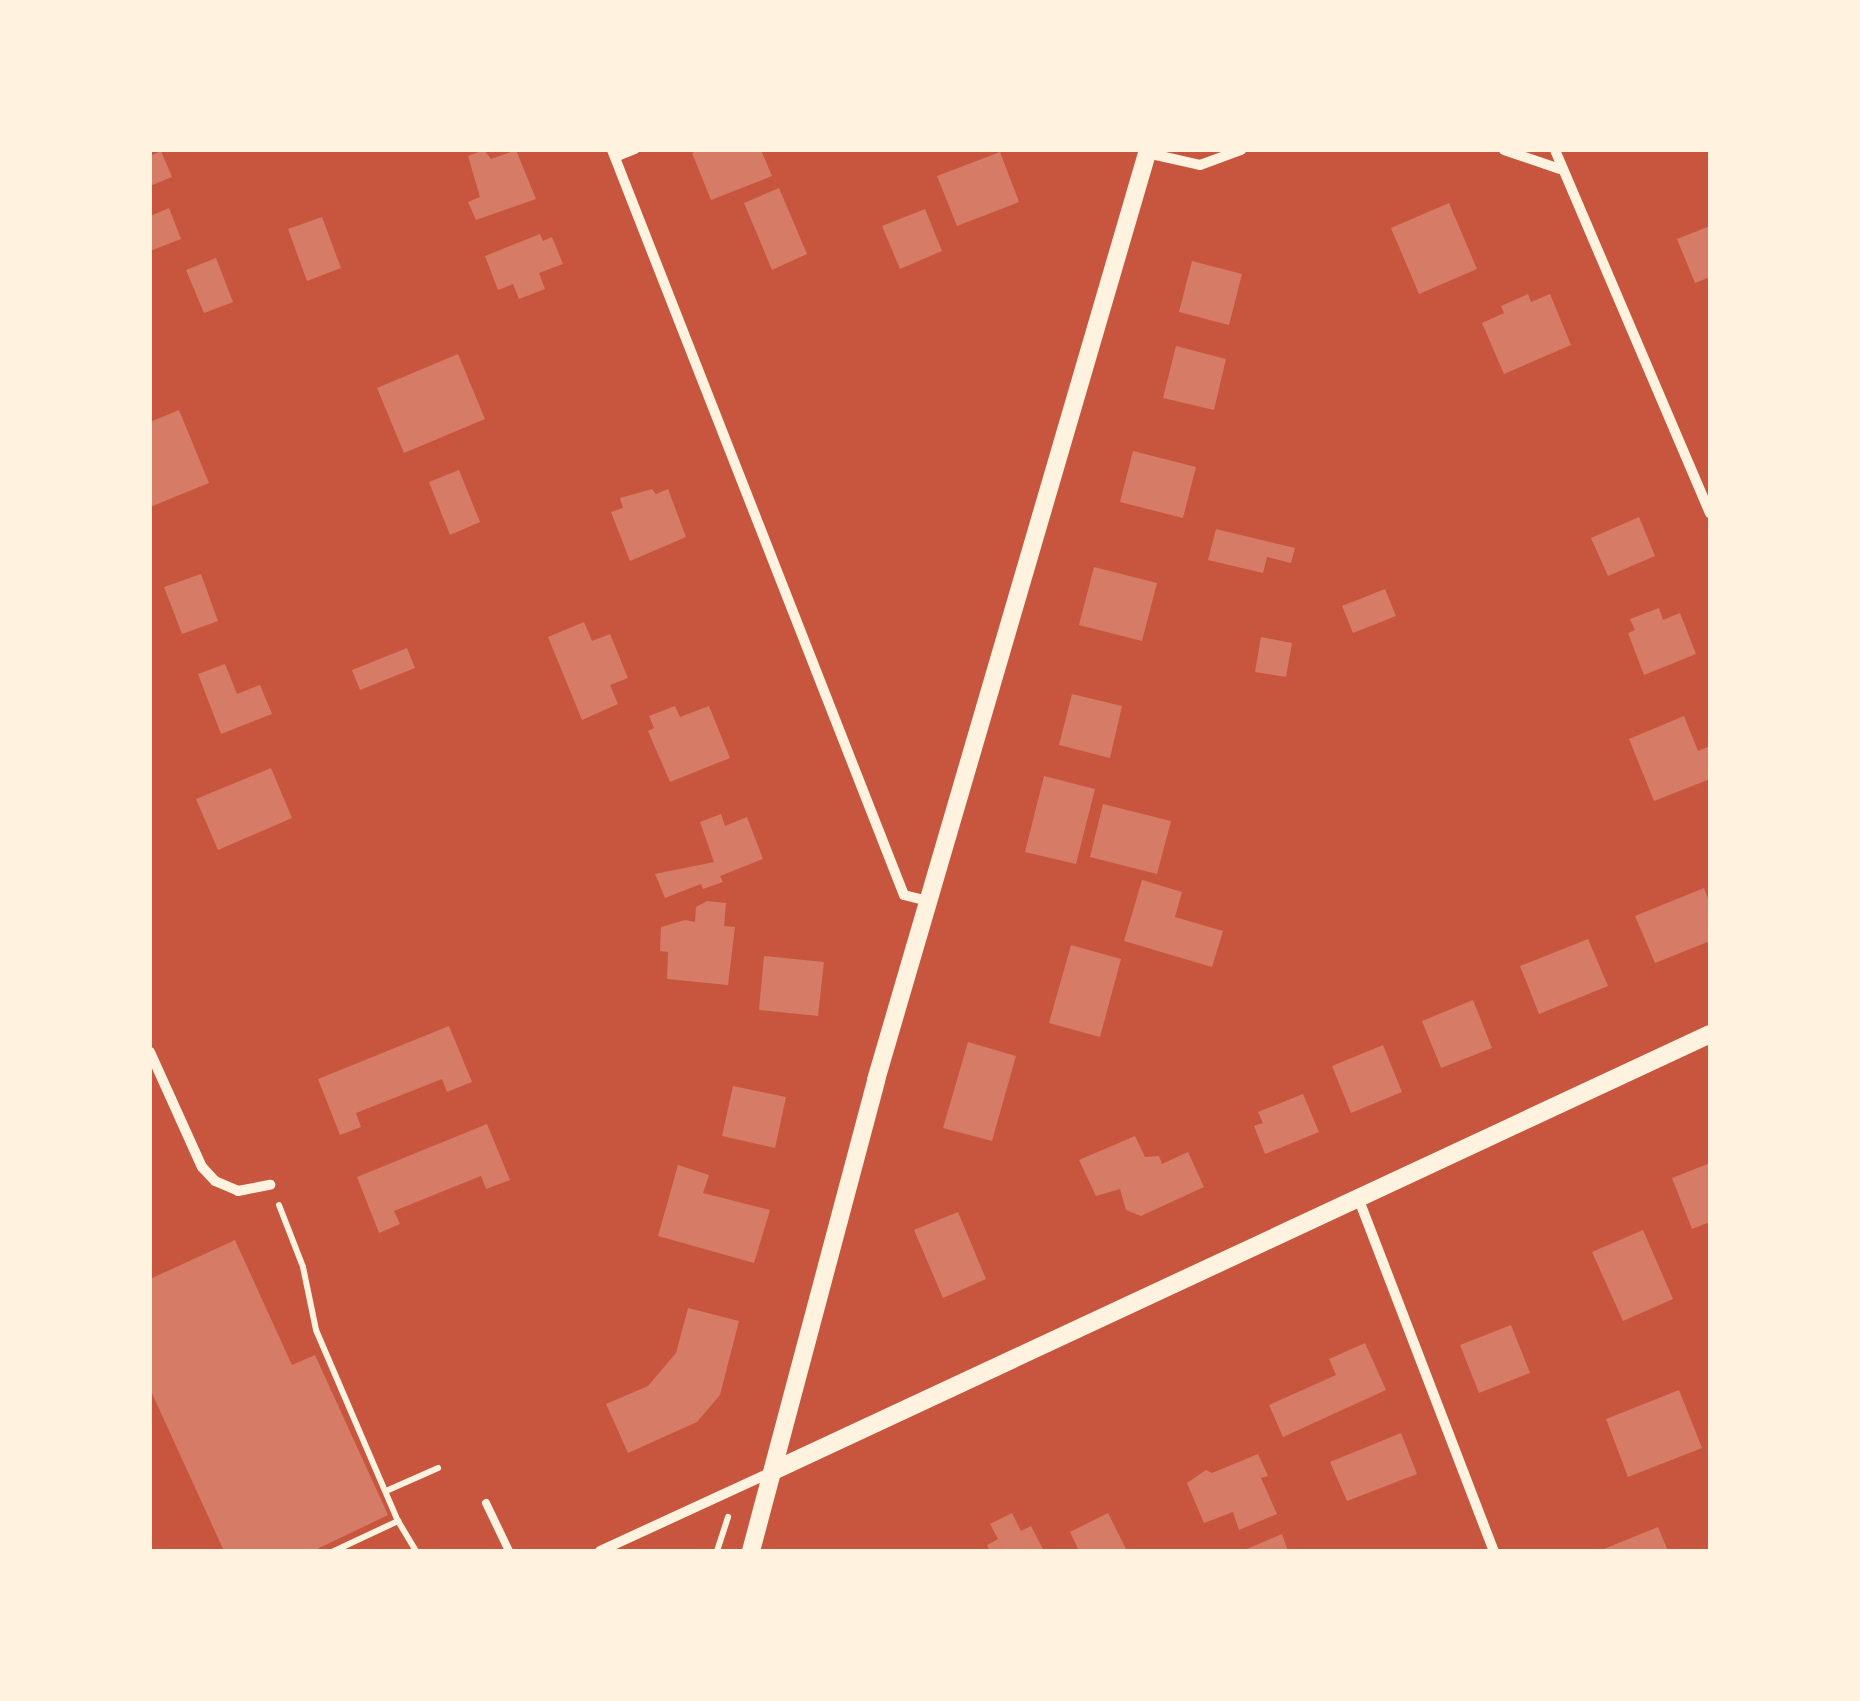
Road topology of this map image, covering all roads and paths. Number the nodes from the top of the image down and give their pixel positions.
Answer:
1 (635, 150) edge
2 (1241, 150) edge
3 (1504, 150) edge
4 (1554, 150) edge
5 (1148, 152) edge
6 (614, 154) edge
7 (1560, 170) junction
8 (1710, 512) edge
9 (928, 901) junction
10 (1710, 1034) edge
11 (150, 1052) edge
12 (270, 1185) joint
13 (1359, 1200) junction
14 (438, 1468) dead end
15 (773, 1472) junction
16 (386, 1491) junction
17 (486, 1503) dead end
18 (398, 1521) junction
19 (334, 1551) edge
20 (416, 1551) edge
21 (509, 1551) edge
22 (600, 1551) edge
23 (751, 1551) edge
24 (1494, 1551) edge

1 - 6 lane
2 - 5 street
3 - 7 street
4 - 7 street
5 - 9 street
6 - 9 street
7 - 8 street
9 - 15 street
10 - 13 street
11 - 12 street
12 - 16 path
13 - 15 street
13 - 24 street
14 - 16 path
15 - 22 street
15 - 23 street
16 - 18 path
17 - 21 lane
18 - 19 path
18 - 20 path

